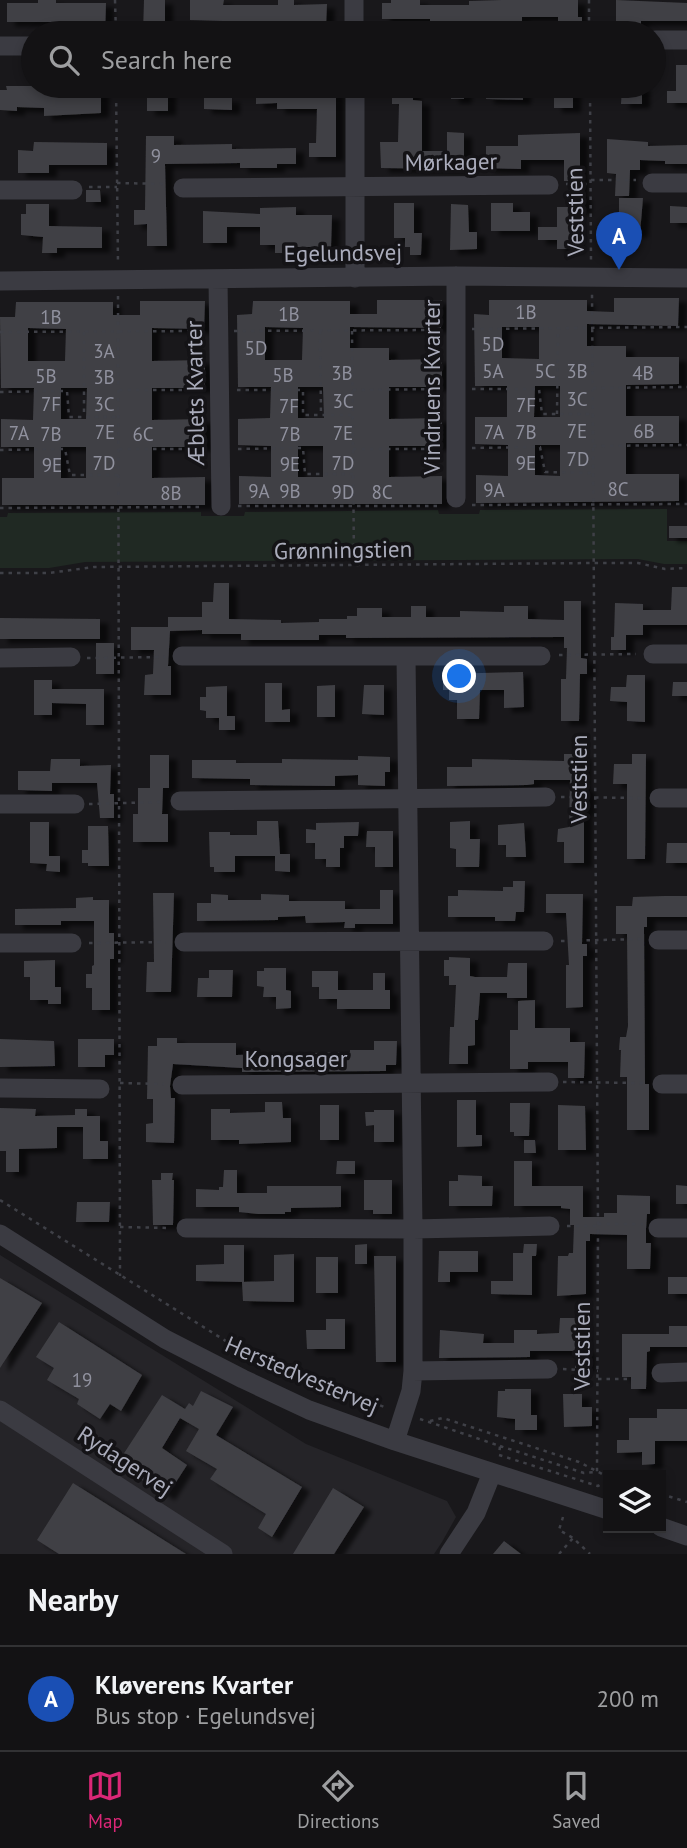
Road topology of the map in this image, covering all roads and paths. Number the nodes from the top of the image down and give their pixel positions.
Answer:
1 (116, 0) edge
2 (354, 0) edge
3 (589, 0) edge
4 (116, 21) edge
5 (355, 21) edge
6 (589, 21) edge
7 (666, 40) edge
8 (687, 40) edge
9 (0, 46) edge
10 (21, 46) edge
11 (116, 98) edge
12 (355, 98) edge
13 (590, 98) edge
14 (591, 182) junction
15 (652, 183) joint
16 (687, 183) edge
17 (117, 185) junction
18 (549, 186) joint
19 (183, 188) joint
20 (355, 188) junction
21 (0, 190) edge
22 (74, 190) joint
23 (592, 263) dead end
24 (456, 276) junction
25 (355, 278) junction
26 (687, 278) edge
27 (114, 279) junction
28 (218, 279) junction
29 (0, 281) edge
30 (592, 282) junction
31 (558, 327) junction
32 (687, 327) edge
33 (592, 328) junction
34 (456, 329) junction
35 (219, 331) junction
36 (320, 331) junction
37 (352, 331) junction
38 (0, 332) edge
39 (84, 332) junction
40 (118, 332) junction
41 (687, 387) edge
42 (593, 388) junction
43 (456, 389) junction
44 (118, 390) junction
45 (219, 390) junction
46 (353, 390) junction
47 (0, 392) edge
48 (557, 414) junction
49 (593, 414) junction
50 (321, 415) junction
51 (353, 415) junction
52 (84, 416) junction
53 (119, 417) junction
54 (687, 445) edge
55 (593, 446) junction
56 (119, 449) junction
57 (220, 449) junction
58 (353, 449) junction
59 (456, 449) junction
60 (0, 450) edge
61 (593, 472) junction
62 (353, 474) junction
63 (119, 475) junction
64 (457, 503) junction
65 (594, 504) junction
66 (687, 504) edge
67 (221, 506) junction
68 (353, 506) junction
69 (0, 508) edge
70 (119, 508) junction
71 (594, 563) junction
72 (354, 565) junction
73 (120, 568) junction
74 (687, 569) edge
75 (0, 573) edge
76 (594, 654) junction
77 (653, 654) joint
78 (687, 654) edge
79 (182, 656) joint
80 (406, 656) junction
81 (541, 656) joint
82 (71, 657) joint
83 (0, 659) edge
84 (120, 659) junction
85 (546, 797) joint
86 (595, 798) junction
87 (659, 798) joint
88 (687, 798) edge
89 (408, 799) junction
90 (180, 801) joint
91 (120, 803) junction
92 (0, 804) edge
93 (75, 804) joint
94 (658, 940) joint
95 (687, 940) edge
96 (544, 941) joint
97 (596, 941) junction
98 (184, 942) joint
99 (409, 942) junction
100 (0, 943) edge
101 (72, 943) joint
102 (120, 943) junction
103 (549, 1082) joint
104 (597, 1082) junction
105 (120, 1083) junction
106 (411, 1083) junction
107 (687, 1083) edge
108 (662, 1084) joint
109 (182, 1085) joint
110 (0, 1088) edge
111 (100, 1088) dead end
112 (0, 1200) edge
113 (598, 1225) junction
114 (550, 1226) joint
115 (120, 1227) junction
116 (186, 1228) joint
117 (658, 1228) joint
118 (687, 1228) edge
119 (413, 1229) junction
120 (0, 1234) edge
121 (120, 1276) junction
122 (548, 1369) joint
123 (413, 1371) junction
124 (598, 1371) junction
125 (687, 1372) edge
126 (661, 1373) joint
127 (598, 1379) junction
128 (0, 1410) edge
129 (404, 1414) junction
130 (428, 1422) junction
131 (395, 1441) junction
132 (500, 1446) junction
133 (597, 1472) junction
134 (492, 1473) junction
135 (603, 1476) edge
136 (603, 1482) edge
137 (666, 1496) edge
138 (687, 1502) edge
139 (603, 1508) edge
140 (563, 1517) dead end
141 (666, 1529) edge
142 (687, 1536) edge
143 (573, 1538) junction
144 (223, 1554) edge
145 (449, 1554) edge
146 (559, 1554) edge
147 (590, 1554) edge

1 - 4 path
2 - 5 street
3 - 6 path
7 - 8 street
9 - 10 street
11 - 17 path
12 - 20 street
13 - 14 path, Veststien
14 - 15 path
14 - 18 path
14 - 23 path, Veststien
15 - 16 street
17 - 19 path
17 - 22 path
17 - 27 path
18 - 20 street, Mørkager
19 - 20 street, Mørkager
20 - 25 street
21 - 22 street
24 - 25 street, Egelundsvej
24 - 30 street, Egelundsvej
24 - 34 street, Vindruens Kvarter
25 - 28 street, Egelundsvej
26 - 30 street, Egelundsvej
27 - 28 street, Egelundsvej
27 - 29 street, Egelundsvej
27 - 40 path
28 - 35 street, Æblets Kvarter
30 - 33 path, Veststien
31 - 33 path
31 - 34 path
31 - 48 path
32 - 33 path
33 - 42 path, Veststien
34 - 37 path
34 - 43 street, Vindruens Kvarter
35 - 36 path
35 - 40 path
35 - 45 street, Æblets Kvarter
36 - 37 path
36 - 50 path
37 - 46 path
38 - 39 path
39 - 40 path
39 - 52 path
40 - 44 path
41 - 42 path
42 - 49 path, Veststien
43 - 46 path
43 - 48 path
43 - 59 street, Vindruens Kvarter
44 - 45 path
44 - 53 path
45 - 50 path
45 - 57 street, Æblets Kvarter
46 - 51 path
47 - 52 path
48 - 49 path
49 - 55 path, Veststien
50 - 51 path
51 - 58 path
52 - 53 path
53 - 56 path
54 - 55 path
55 - 61 path, Veststien
56 - 57 path
56 - 63 path
57 - 62 path
57 - 67 street, Æblets Kvarter
58 - 59 path
58 - 62 path
59 - 61 path
59 - 64 street, Vindruens Kvarter
60 - 63 path
61 - 65 path, Veststien
62 - 68 path
63 - 70 path
64 - 65 path
64 - 68 path
65 - 66 path
65 - 71 path, Veststien
67 - 68 path
67 - 70 path
68 - 72 path
69 - 70 path
70 - 73 path
71 - 72 path, Grønningstien
71 - 74 path, Grønningstien
71 - 76 path, Veststien
72 - 73 path, Grønningstien
73 - 75 path, Grønningstien
73 - 84 path
76 - 77 path
76 - 81 path
76 - 86 path, Veststien
77 - 78 street
79 - 80 street
79 - 84 path
80 - 81 street
80 - 89 street
82 - 83 street
82 - 84 path
84 - 91 path
85 - 86 path
85 - 89 street
86 - 87 path
86 - 97 path, Veststien
87 - 88 street
89 - 90 street
89 - 99 street
90 - 91 path
91 - 93 path
91 - 102 path
92 - 93 street
94 - 95 street
94 - 97 path
96 - 97 path
96 - 99 street
97 - 104 path, Veststien
98 - 99 street
98 - 102 path
99 - 106 street
100 - 101 street
101 - 102 path
102 - 105 path
103 - 104 path
103 - 106 street, Kongsager
104 - 108 path
104 - 113 path, Veststien
105 - 109 path
105 - 115 path
106 - 109 street, Kongsager
106 - 119 street
107 - 108 street
110 - 111 street
112 - 121 path
113 - 114 path
113 - 117 path
113 - 124 path, Veststien
114 - 119 street
115 - 116 path
115 - 121 path
116 - 119 street
117 - 118 street
119 - 123 street
120 - 131 street, Herstedvestervej
121 - 129 path
122 - 123 street
122 - 124 path
123 - 129 street
124 - 127 path, Veststien
125 - 126 street
126 - 127 path
127 - 133 path, Veststien
128 - 144 street, Rydagervej
129 - 130 path
129 - 131 street
130 - 132 path
130 - 133 path
131 - 134 street, Herstedvestervej
132 - 133 path
132 - 136 path
133 - 135 path
134 - 139 street, Herstedvestervej
134 - 145 street
137 - 138 path
140 - 143 path
141 - 142 street
143 - 146 path
143 - 147 path

